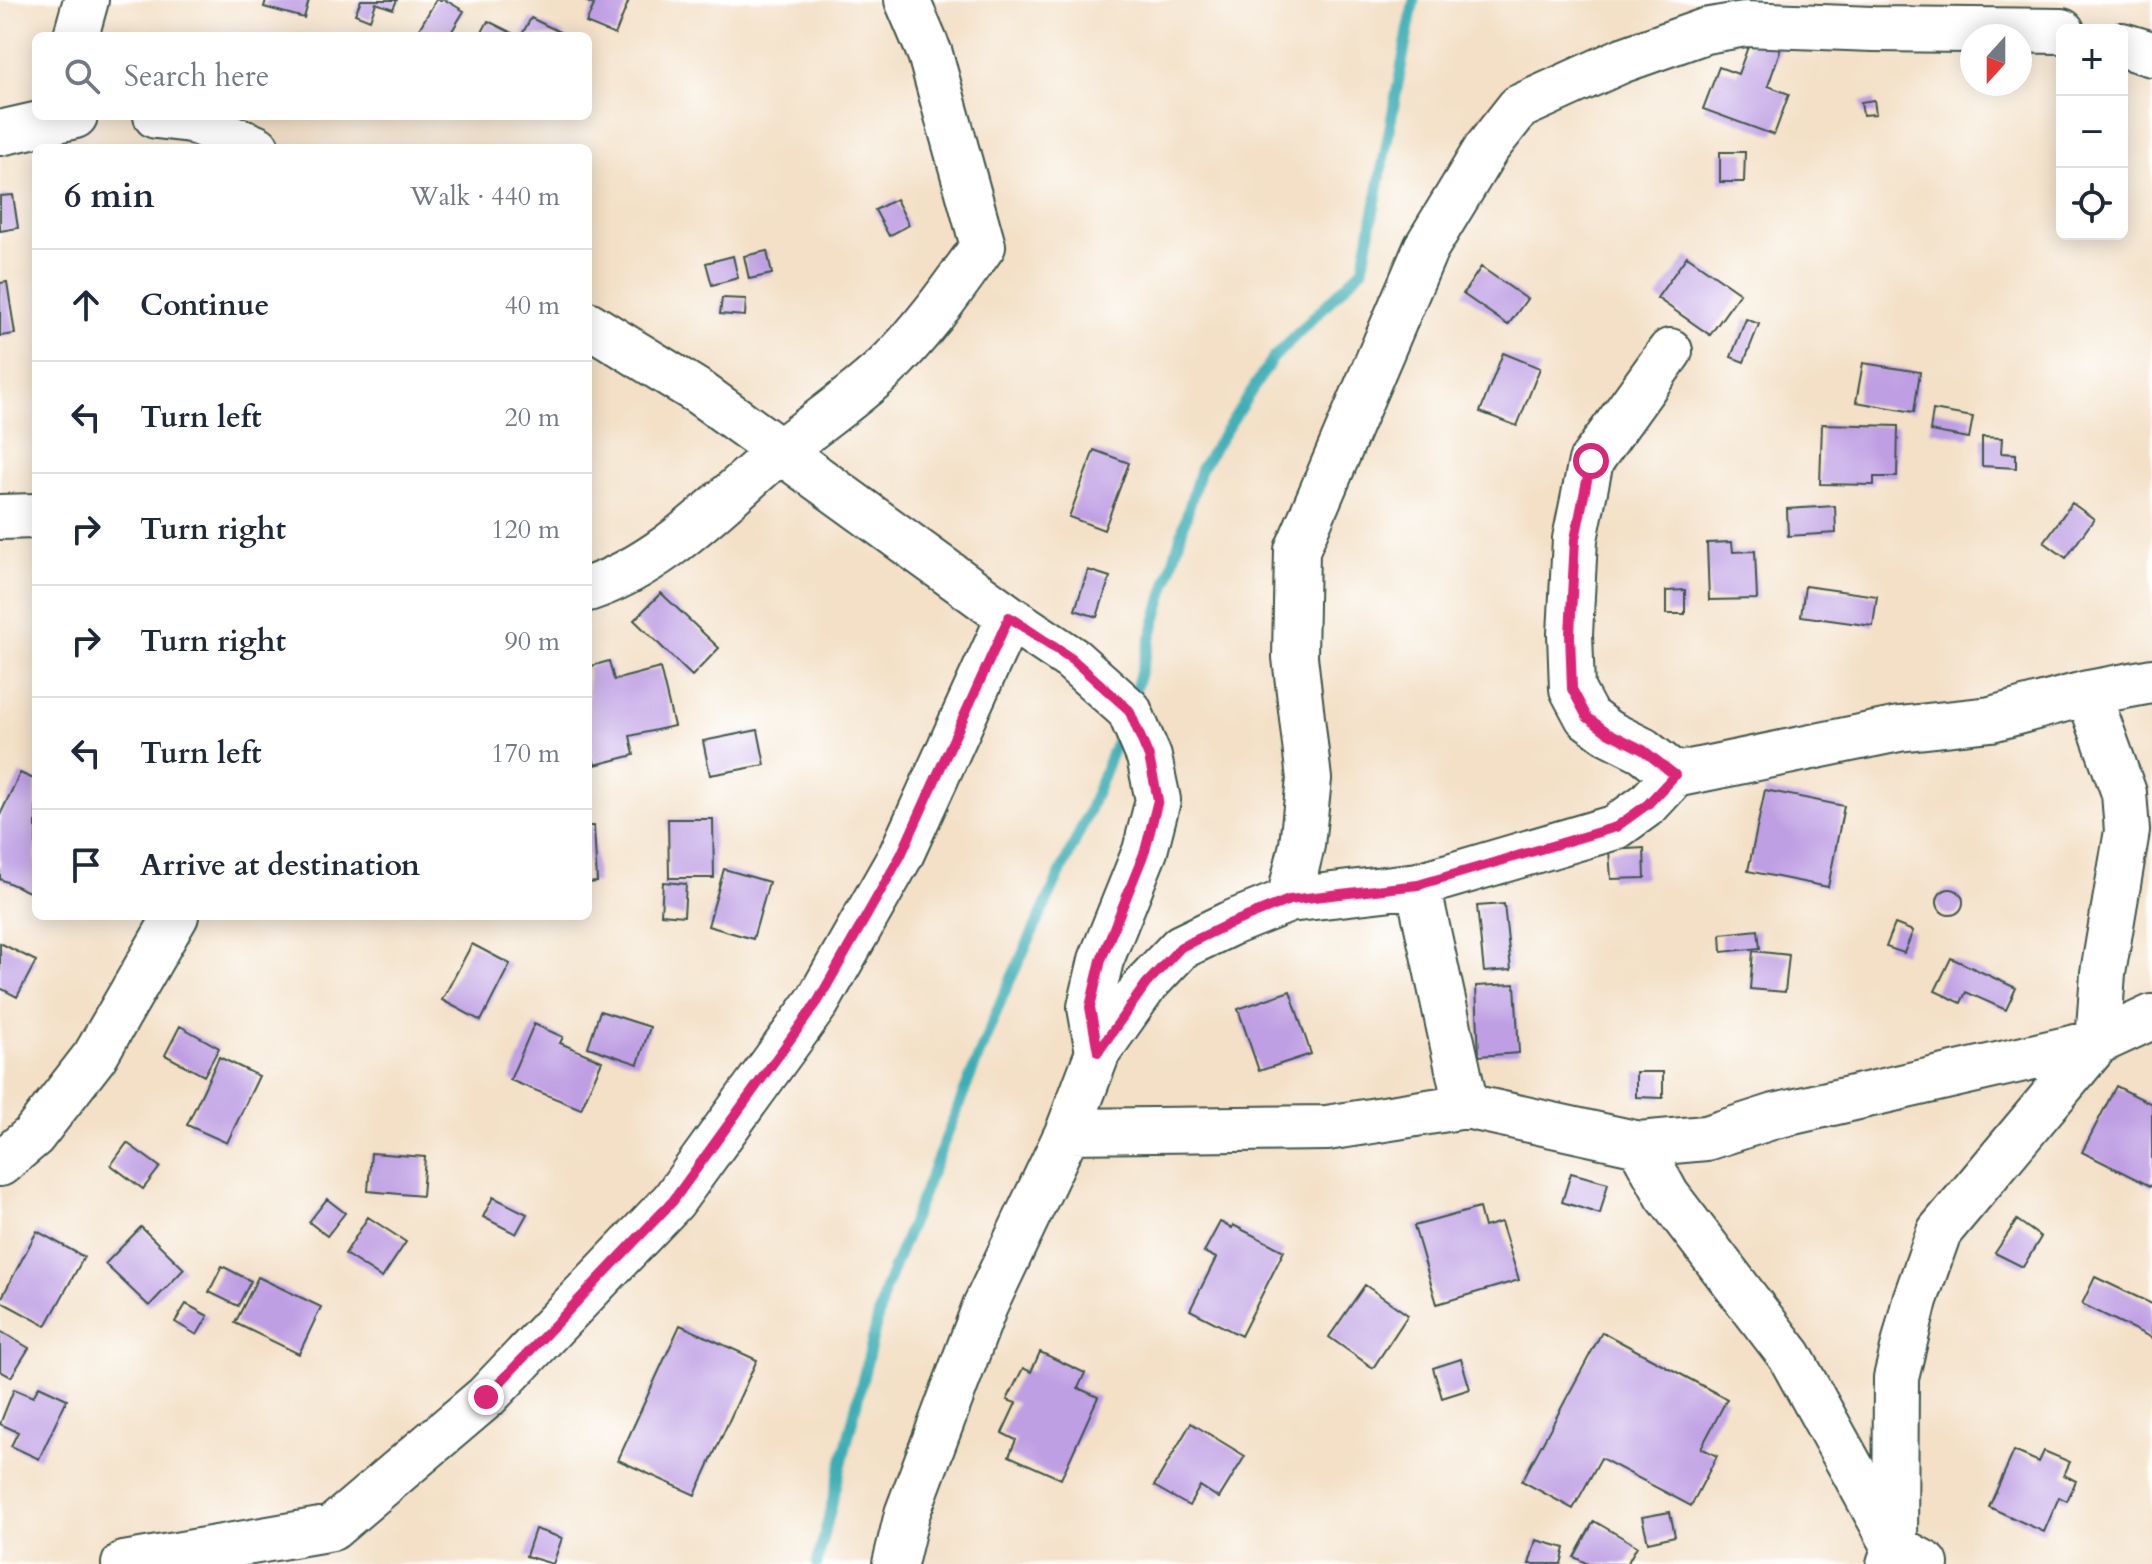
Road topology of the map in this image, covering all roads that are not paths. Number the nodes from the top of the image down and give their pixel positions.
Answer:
1 (86, 0) edge
2 (907, 0) edge
3 (2037, 0) edge
4 (2071, 24) edge
5 (2056, 31) edge
6 (77, 32) edge
7 (2128, 47) edge
8 (2152, 54) edge
9 (53, 120) edge
10 (191, 120) edge
11 (0, 133) edge
12 (248, 144) edge
13 (592, 326) edge
14 (1670, 351) dead end
15 (780, 451) junction
16 (32, 516) edge
17 (0, 517) edge
18 (592, 587) edge
19 (1009, 617) junction
20 (2152, 681) edge
21 (2088, 693) junction
22 (1675, 775) junction
23 (1418, 885) junction
24 (1289, 900) junction
25 (174, 920) edge
26 (2152, 1017) edge
27 (2098, 1042) junction
28 (1098, 1052) junction
29 (1466, 1106) junction
30 (1068, 1131) junction
31 (1639, 1144) junction
32 (0, 1164) edge
33 (1903, 1558) edge
34 (130, 1563) edge
35 (895, 1564) edge

1 - 6 street
2 - 15 street
3 - 4 street
5 - 24 street
7 - 8 street
9 - 11 street
10 - 12 street
13 - 15 street
14 - 22 street
15 - 18 street
15 - 19 street
16 - 17 street
19 - 28 street
19 - 34 street
20 - 21 street
21 - 22 street
21 - 27 street
22 - 23 street
23 - 24 street
23 - 29 street
24 - 28 street
25 - 32 street
26 - 27 street
27 - 31 street
27 - 33 street
28 - 30 street
29 - 30 street
29 - 31 street
30 - 35 street
31 - 33 street

